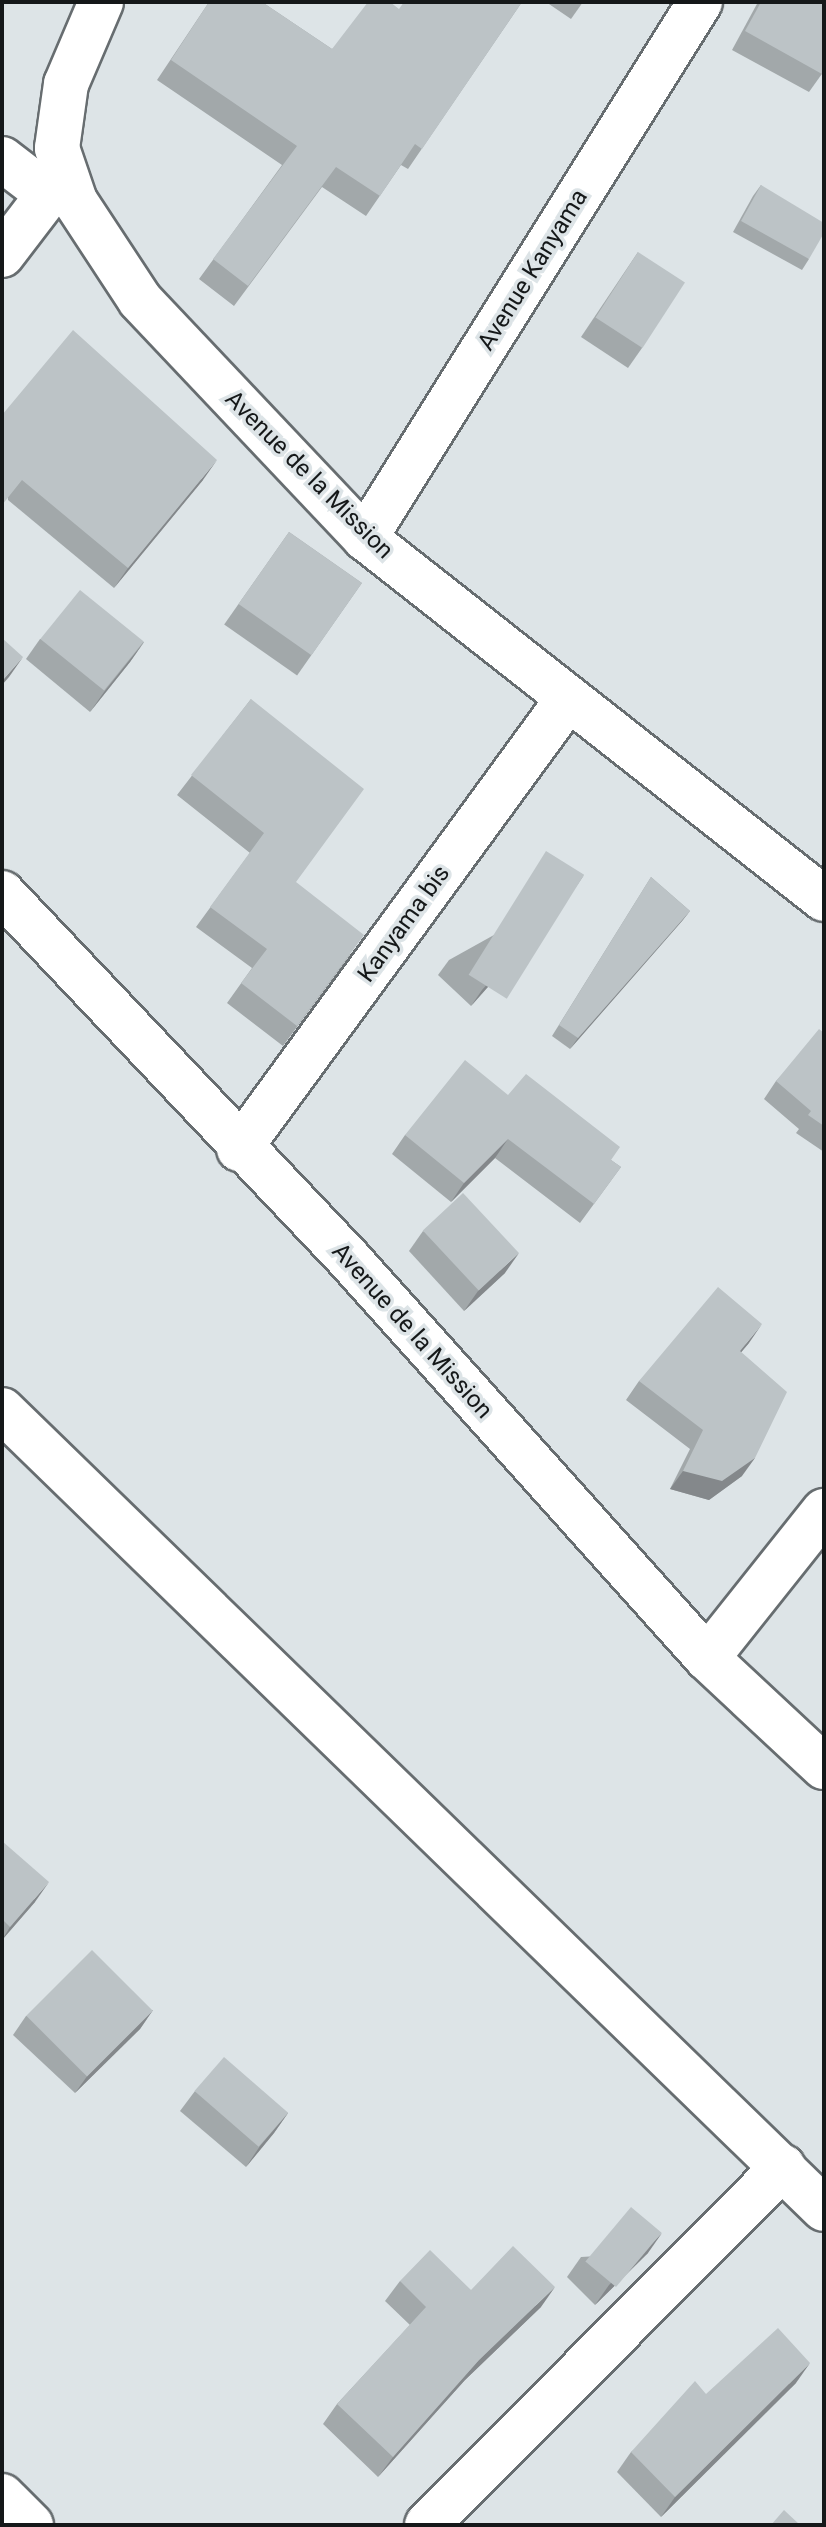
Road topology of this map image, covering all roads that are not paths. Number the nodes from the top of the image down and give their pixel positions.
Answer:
1 (101, 2) edge
2 (700, 2) edge
3 (2, 159) edge
4 (56, 185) junction
5 (2, 255) edge
6 (365, 538) junction
7 (568, 699) junction
8 (2, 893) edge
9 (824, 899) edge
10 (239, 1149) junction
11 (2, 1410) edge
12 (824, 1511) edge
13 (707, 1658) junction
14 (824, 1767) edge
15 (783, 2167) junction
16 (824, 2209) edge
17 (2, 2496) edge
18 (31, 2525) edge
19 (427, 2525) edge

1 - 4 street, Avenue de la Mission
2 - 6 street, Avenue Kanyama
3 - 4 street
4 - 5 street
4 - 6 street, Avenue de la Mission
6 - 7 street, Avenue de la Mission
7 - 9 street, Avenue de la Mission
7 - 10 street, Kanyama bis
8 - 10 street, Avenue de la Mission
10 - 13 street, Avenue de la Mission
11 - 15 street
12 - 13 street
13 - 14 street, Avenue de la Mission
15 - 16 street
15 - 19 street
17 - 18 street

